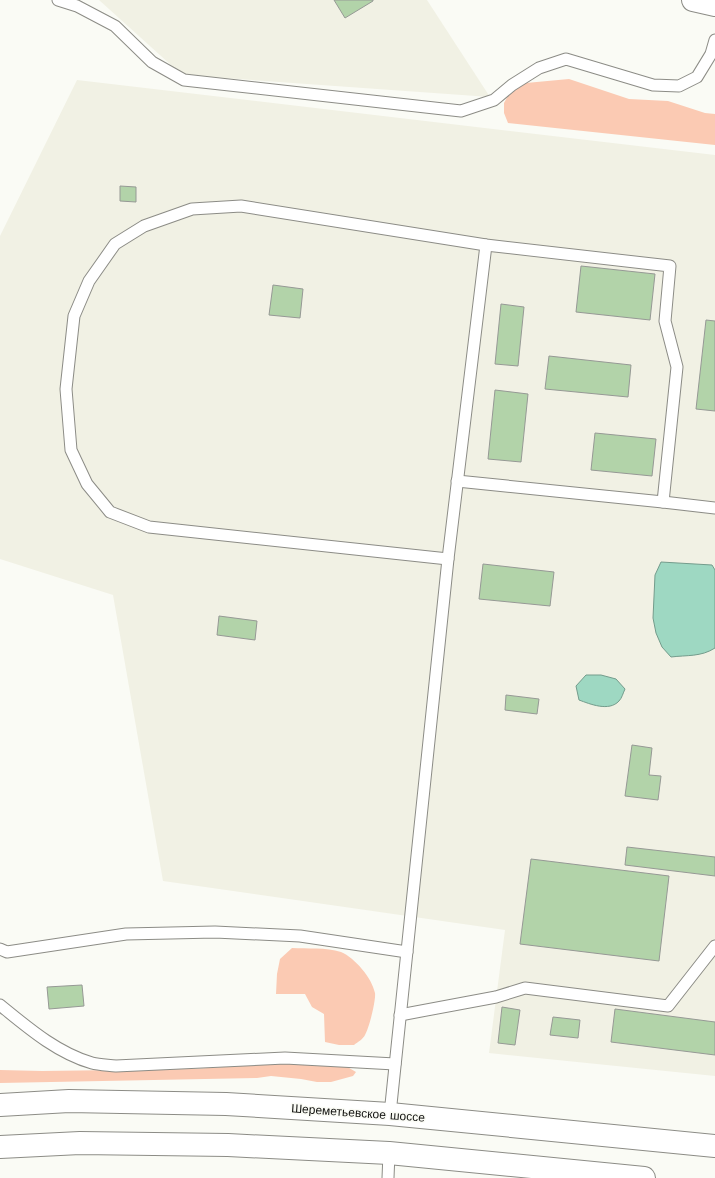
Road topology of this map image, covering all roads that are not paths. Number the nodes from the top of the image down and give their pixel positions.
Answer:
1 (58, 0) edge
2 (693, 0) edge
3 (715, 5) edge
4 (715, 40) edge
5 (486, 245) junction
6 (457, 481) junction
7 (663, 502) junction
8 (715, 508) edge
9 (448, 559) junction
10 (715, 946) edge
11 (0, 949) edge
12 (407, 952) junction
13 (0, 1005) edge
14 (400, 1015) junction
15 (395, 1064) junction
16 (0, 1105) edge
17 (390, 1114) junction
18 (715, 1146) edge
19 (0, 1147) edge
20 (389, 1153) junction
21 (388, 1178) edge
22 (644, 1178) edge

1 - 4 lane
2 - 3 main road
5 - 6 lane
5 - 7 lane
5 - 9 lane
6 - 7 lane
6 - 9 lane
7 - 8 lane
9 - 12 lane
10 - 14 lane
11 - 12 lane
12 - 14 lane
13 - 15 lane
14 - 15 lane
15 - 17 lane
16 - 17 main road, Шереметьевское шоссе
17 - 18 main road, Шереметьевское шоссе
19 - 20 main road
20 - 21 lane
20 - 22 main road

